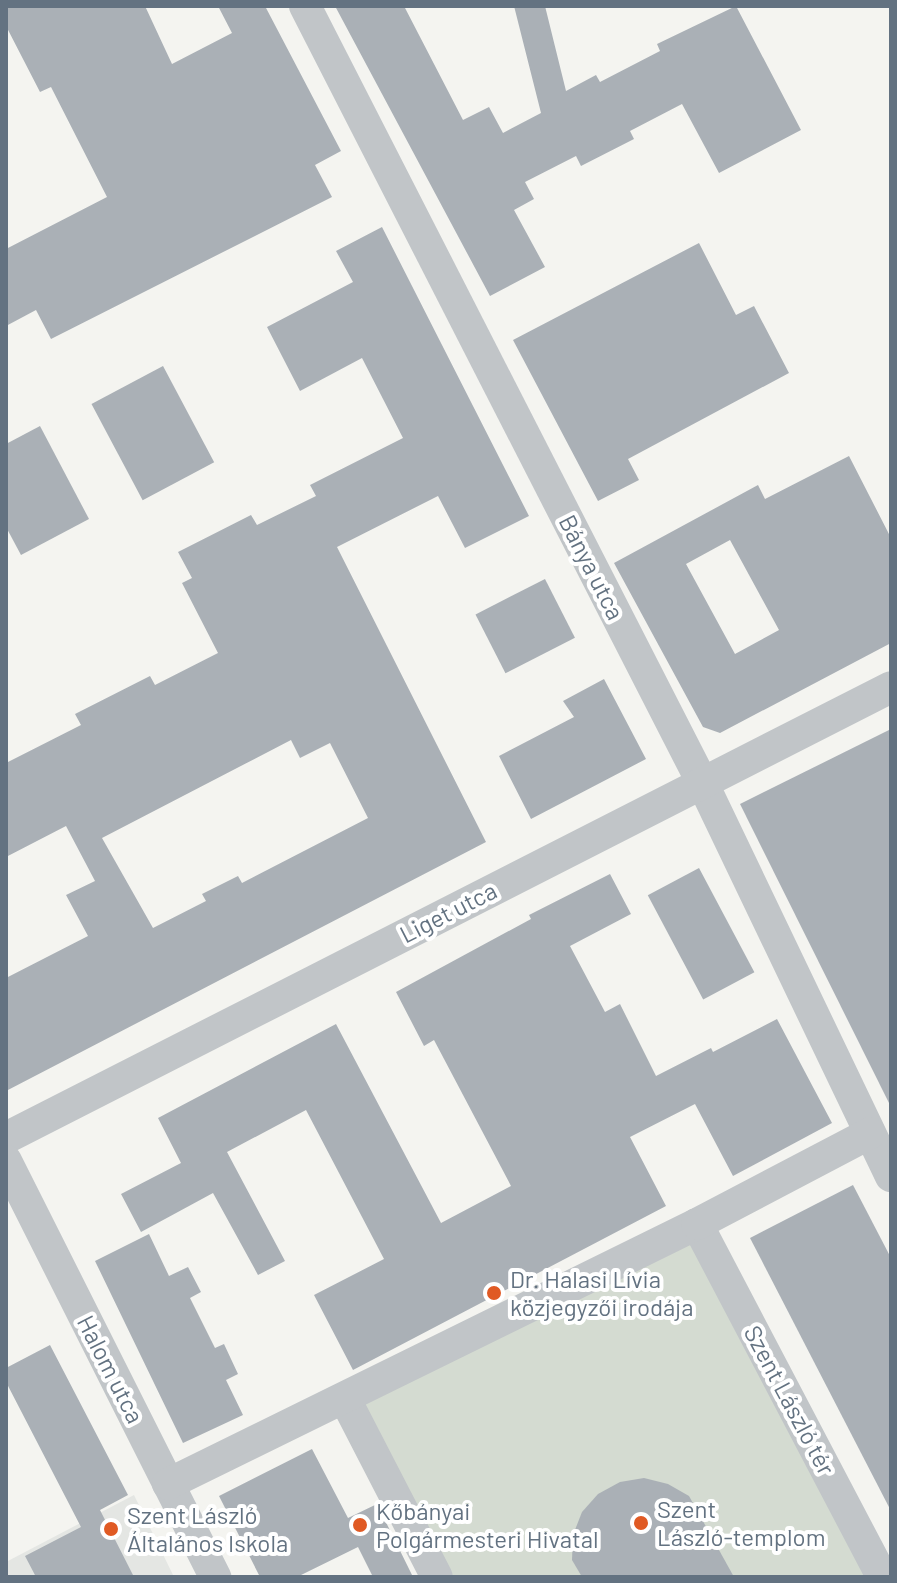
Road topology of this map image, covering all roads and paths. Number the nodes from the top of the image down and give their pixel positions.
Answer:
1 (305, 6) edge
2 (891, 687) edge
3 (702, 782) junction
4 (870, 1133) junction
5 (6, 1138) edge
6 (6, 1161) edge
7 (891, 1176) edge
8 (697, 1224) junction
9 (345, 1399) junction
10 (168, 1484) junction
11 (215, 1577) edge
12 (437, 1577) edge
13 (882, 1577) edge

1 - 3 street, Bánya utca
2 - 3 street, Liget utca
3 - 4 street, Bánya utca
3 - 5 street, Liget utca
4 - 7 street
4 - 8 street
6 - 10 street, Halom utca
8 - 9 street
8 - 13 street, Szent László tér
9 - 10 street
9 - 12 street
10 - 11 street, Halom utca

